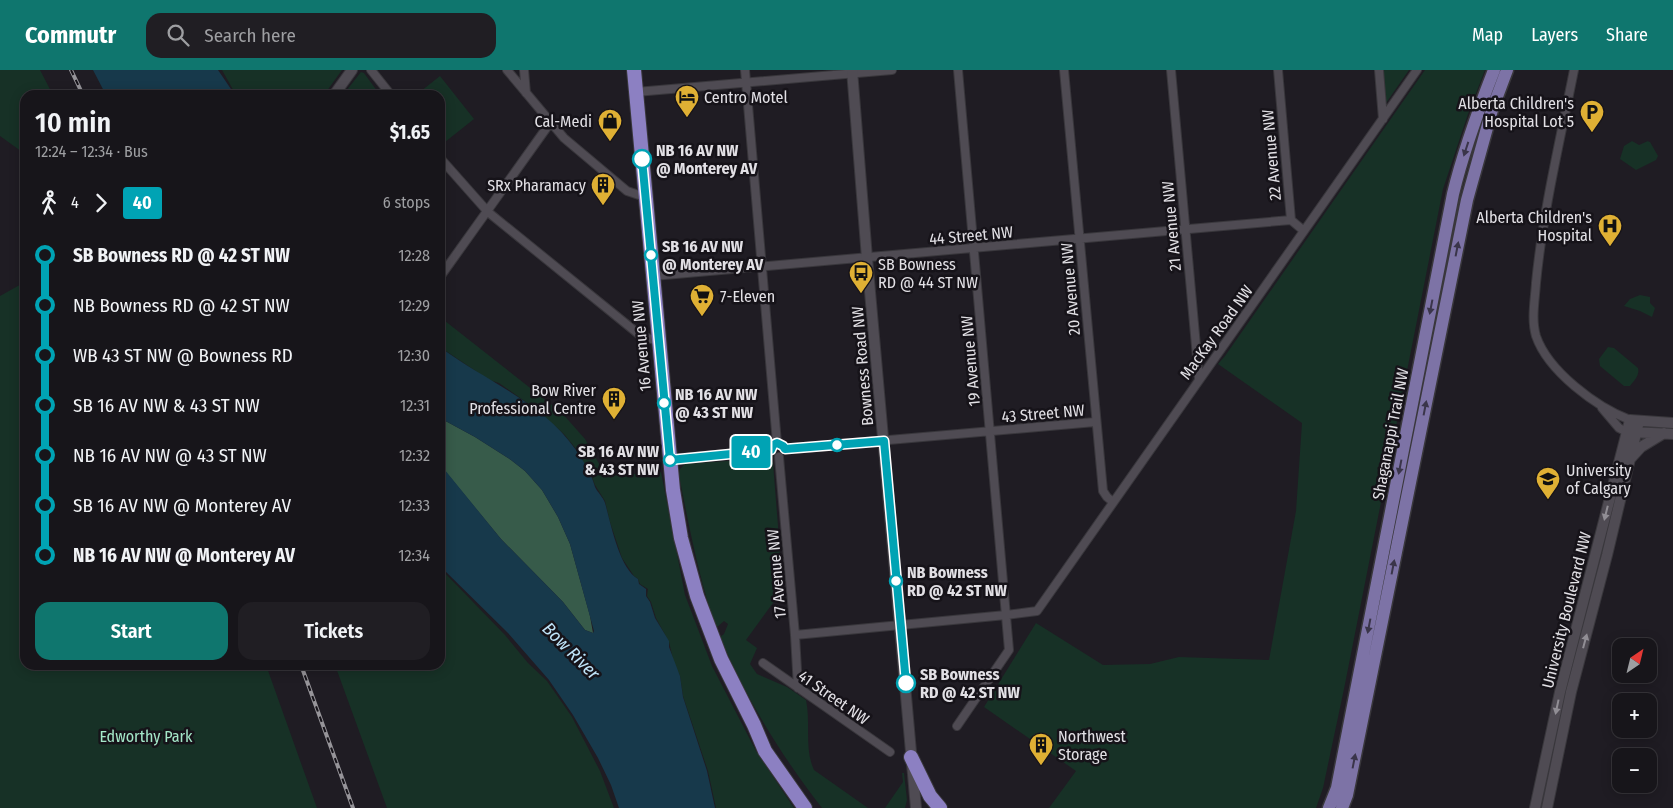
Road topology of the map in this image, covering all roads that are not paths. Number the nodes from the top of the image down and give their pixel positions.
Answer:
1 (352, 70) edge
2 (371, 70) edge
3 (507, 70) edge
4 (524, 70) edge
5 (634, 70) edge
6 (745, 70) edge
7 (892, 70) edge
8 (958, 70) edge
9 (1064, 70) edge
10 (1171, 70) edge
11 (1278, 70) edge
12 (1379, 70) edge
13 (1417, 70) edge
14 (1494, 70) edge
15 (1507, 70) edge
16 (1574, 70) edge
17 (852, 72) edge
18 (746, 83) junction
19 (338, 90) edge
20 (387, 90) edge
21 (636, 92) junction
22 (526, 94) junction
23 (1383, 119) junction
24 (550, 123) junction
25 (445, 162) edge
26 (645, 197) junction
27 (488, 212) junction
28 (1291, 220) junction
29 (1185, 229) junction
30 (1304, 231) junction
31 (1079, 239) junction
32 (974, 248) junction
33 (867, 258) junction
34 (762, 266) junction
35 (445, 270) edge
36 (653, 276) junction
37 (658, 340) junction
38 (1199, 379) junction
39 (1595, 401) junction
40 (1095, 422) junction
41 (1673, 423) edge
42 (1633, 426) junction
43 (990, 432) junction
44 (1669, 434) edge
45 (884, 441) junction
46 (777, 443) junction
47 (785, 449) junction
48 (771, 450) junction
49 (778, 457) junction
50 (670, 460) junction
51 (1629, 460) junction
52 (1113, 502) junction
53 (1006, 615) junction
54 (900, 625) junction
55 (795, 634) junction
56 (763, 663) dead end
57 (798, 688) junction
58 (754, 725) junction
59 (957, 726) dead end
60 (890, 752) dead end
61 (911, 757) junction
62 (805, 808) edge
63 (816, 808) edge
64 (916, 808) edge
65 (940, 808) edge
66 (1329, 808) edge
67 (1342, 808) edge
68 (1535, 808) edge
69 (1548, 808) edge

1 - 19 street
2 - 20 street
3 - 22 street
4 - 22 street
5 - 21 highway, 16 Avenue NW
6 - 18 street
7 - 17 street
8 - 32 street, 19 Avenue NW
9 - 31 street, 20 Avenue NW
10 - 29 street, 21 Avenue NW
11 - 28 street, 22 Avenue NW
12 - 23 street
13 - 23 street, MacKay Road NW
14 -> 66 main road, Shaganappi Trail NW
67 -> 15 main road, Shaganappi Trail NW
16 - 39 street
17 - 18 street
17 - 33 street, Bowness Road NW
18 - 21 street
18 - 34 street
21 - 26 highway, 16 Avenue NW
22 - 24 street
23 - 30 street, MacKay Road NW
24 - 26 street
24 - 27 street
25 - 27 street
26 - 36 highway, 16 Avenue NW
27 - 35 street
27 - 37 street
28 - 29 street, 44 Street NW
28 - 30 street, 22 Avenue NW
29 - 31 street, 44 Street NW
29 - 38 street, 21 Avenue NW
30 - 38 street, MacKay Road NW
31 - 32 street, 44 Street NW
31 - 40 street, 20 Avenue NW
32 - 33 street, 44 Street NW
32 - 43 street, 19 Avenue NW
33 - 34 street, 44 Street NW
33 - 45 street, Bowness Road NW
34 - 36 street, 44 Street NW
34 - 46 street
36 - 37 highway, 16 Avenue NW
37 - 50 highway, 16 Avenue NW
38 - 52 street, MacKay Road NW
39 - 42 street
39 - 42 street
40 - 43 street, 43 Street NW
40 - 52 street, 20 Avenue NW
41 - 42 street
42 - 44 street
42 - 51 street, University Boulevard NW
42 -> 68 street, University Boulevard NW
43 - 45 street, 43 Street NW
43 - 53 street, 19 Avenue NW
44 - 51 street
45 - 47 street, 43 Street NW
45 - 54 street, Bowness Road NW
46 - 47 street
46 - 48 street
47 - 49 street
48 - 49 street
48 - 50 street
49 - 55 street, 17 Avenue NW
50 - 58 highway, 16 Avenue NW
69 -> 51 street, University Boulevard NW
52 - 53 street, MacKay Road NW
53 - 54 street
53 - 59 street, 19 Avenue NW
54 - 55 street
54 - 61 street, Bowness Road NW
55 - 57 street, 17 Avenue NW
56 - 57 street, 41 Street NW
57 - 60 street, 41 Street NW
58 - 62 highway, 16 Avenue NW
58 - 63 highway, 16 Avenue NW
61 - 64 street, Bowness Road NW
61 - 65 highway

